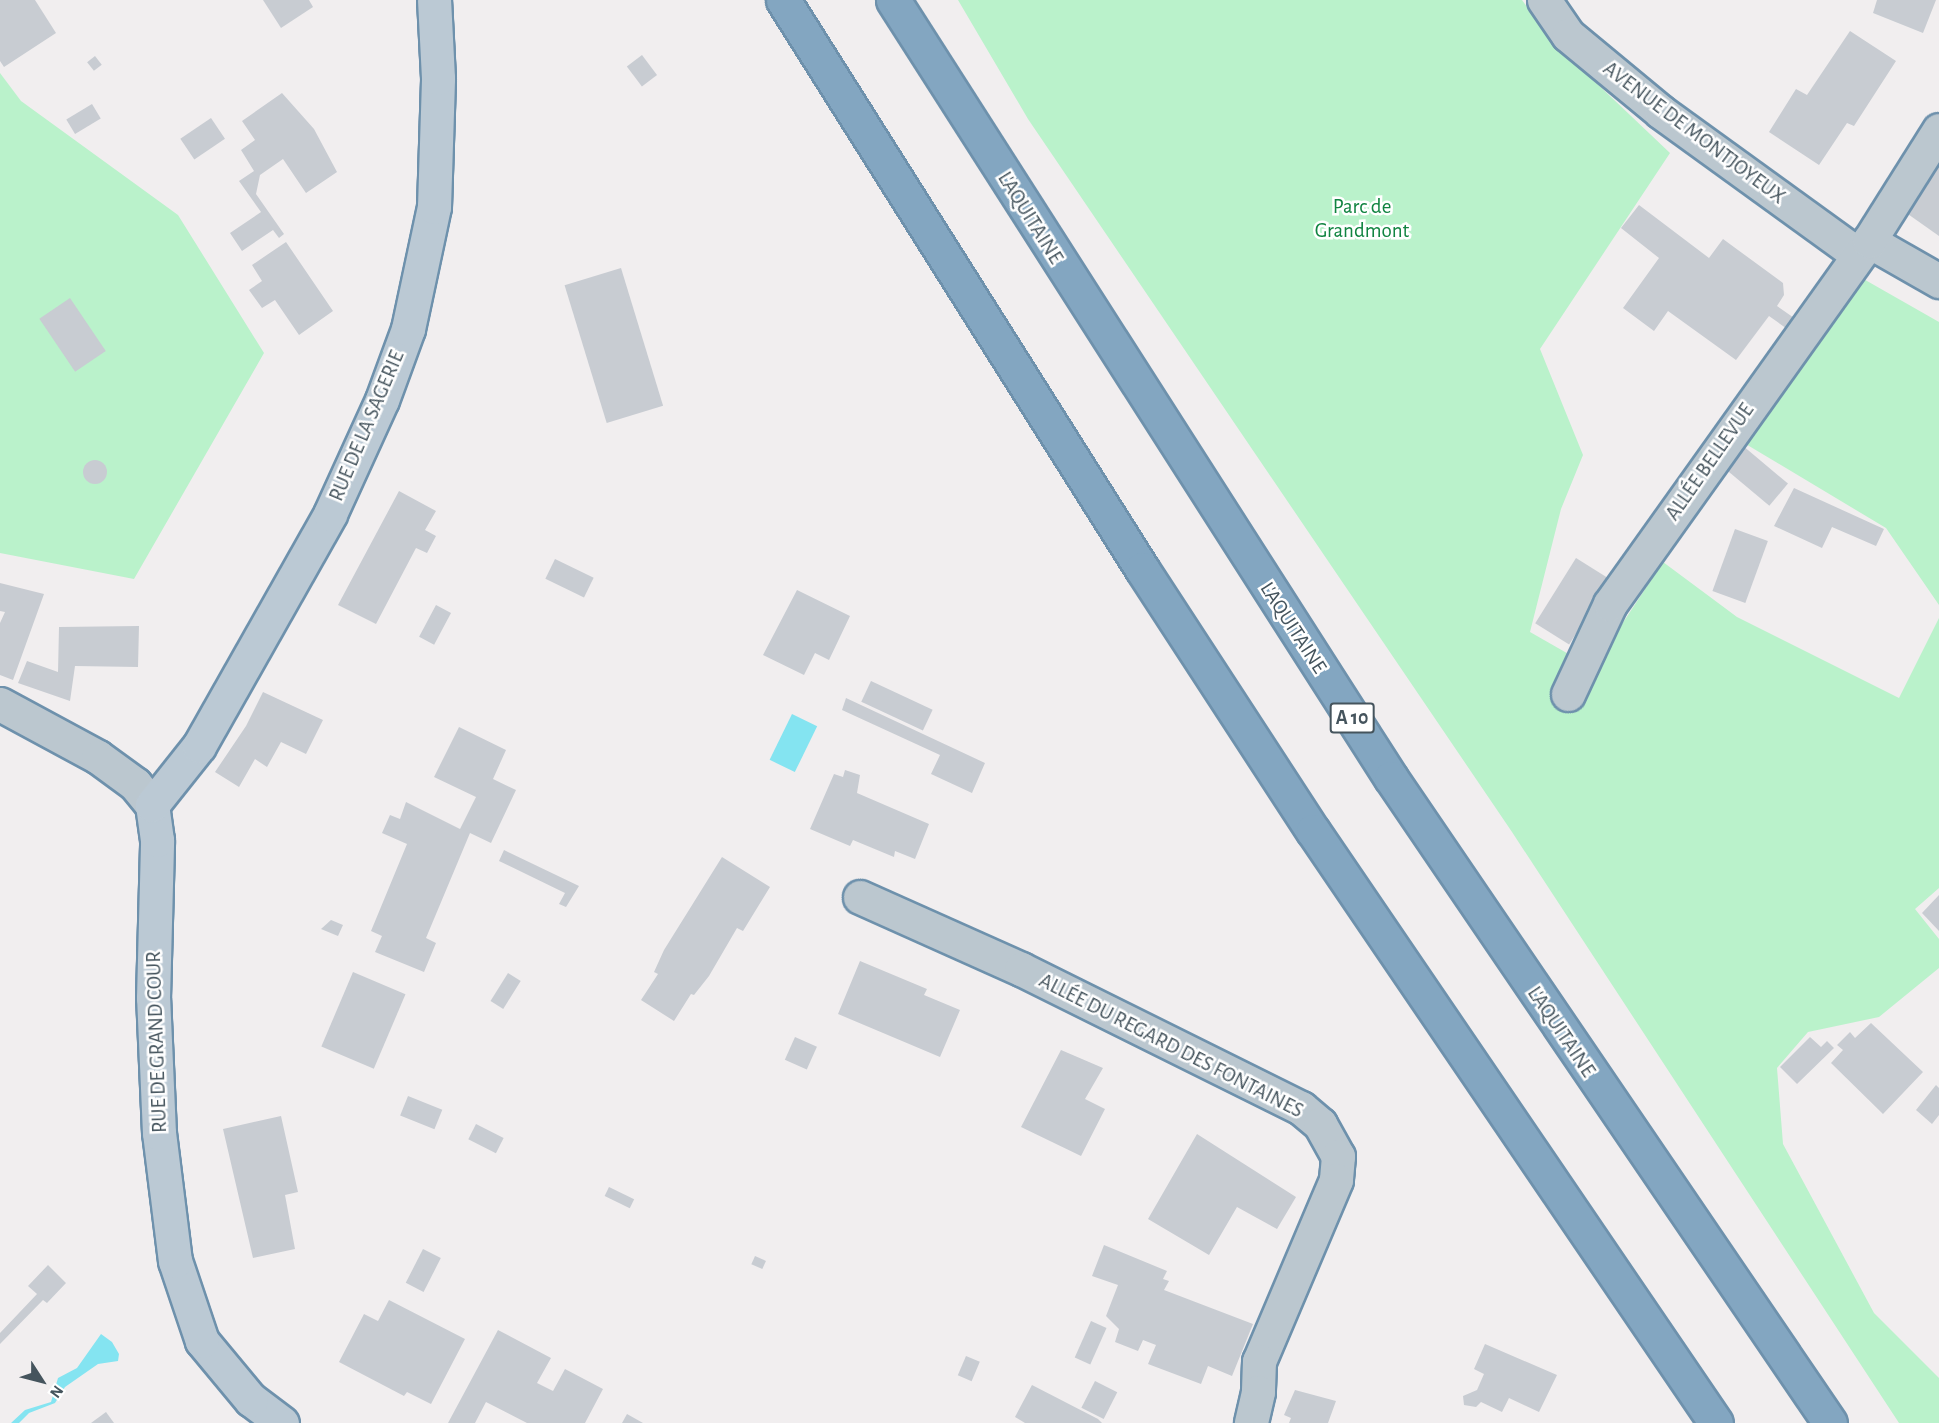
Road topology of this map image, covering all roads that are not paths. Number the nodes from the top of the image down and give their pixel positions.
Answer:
1 (434, 0) edge
2 (783, 0) edge
3 (893, 0) edge
4 (1544, 0) edge
5 (1939, 130) edge
6 (1863, 248) junction
7 (1939, 281) edge
8 (1568, 694) dead end
9 (0, 704) edge
10 (152, 805) junction
11 (860, 897) dead end
12 (282, 1423) edge
13 (1251, 1423) edge
14 (1716, 1423) edge
15 (1830, 1423) edge

1 - 10 street, RUE DE LA SAGERIE
2 - 14 highway
3 - 15 highway, L'AQUITAINE / A 10
4 - 6 street, AVENUE DE MONTJOYEUX
5 - 6 street, ALLÉE BELLEVUE
6 - 7 street
6 - 8 street, ALLÉE BELLEVUE
9 - 10 street
10 - 12 street, RUE DE GRAND COUR
11 - 13 street, ALLÉE DU REGARD DES FONTAINES

